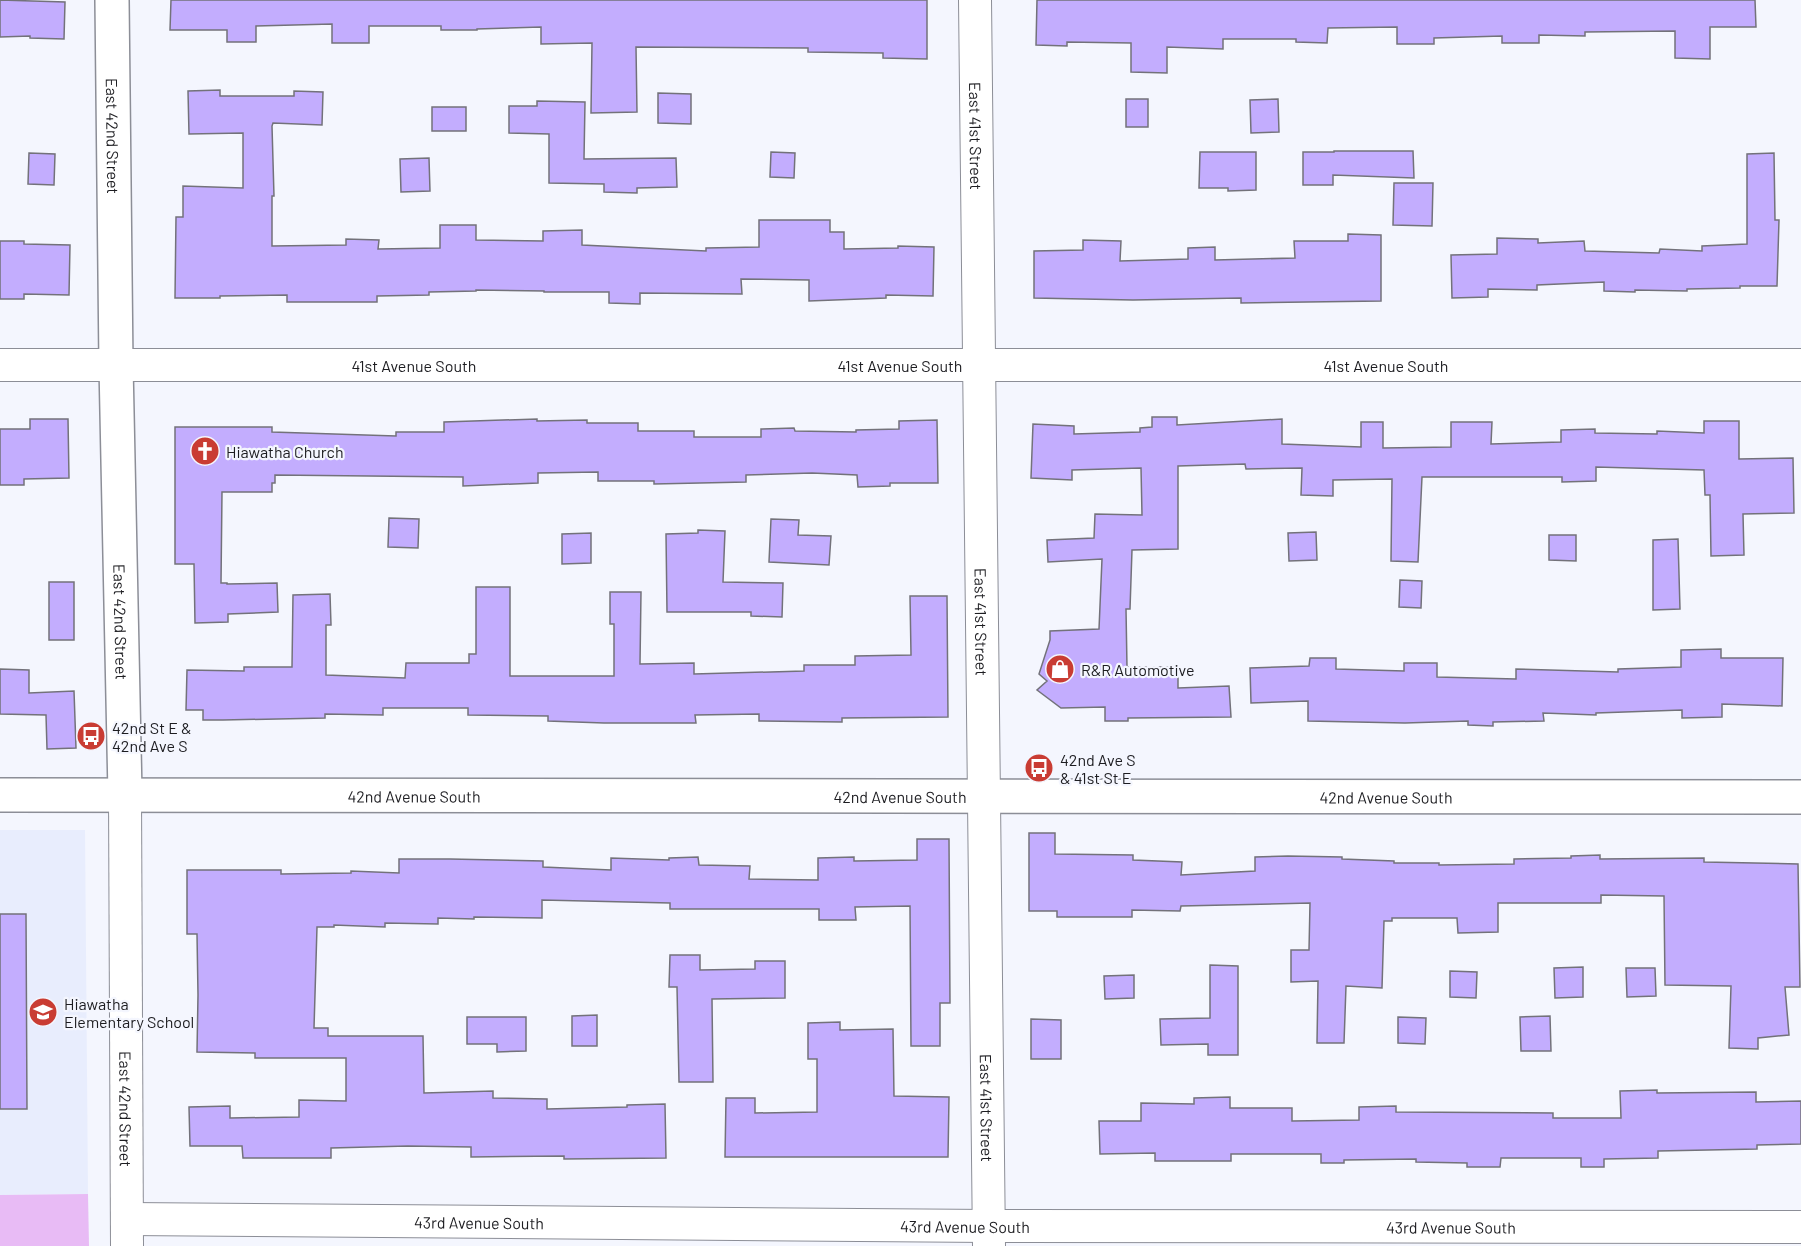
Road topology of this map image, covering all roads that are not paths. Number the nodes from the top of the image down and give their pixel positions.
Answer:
1 (112, 0) edge
2 (975, 0) edge
3 (979, 363) junction
4 (0, 365) edge
5 (116, 365) junction
6 (1801, 365) edge
7 (125, 794) junction
8 (0, 795) edge
9 (984, 796) junction
10 (1801, 797) edge
11 (1801, 1227) edge
12 (127, 1233) edge
13 (989, 1236) edge

1 - 5 street, East 42nd Street
2 - 3 street, East 41st Street
3 - 5 street, 41st Avenue South
3 - 6 street, 41st Avenue South
3 - 9 street, East 41st Street
4 - 5 street, 41st Avenue South
5 - 7 street, East 42nd Street
7 - 8 street, 42nd Avenue South
7 - 9 street, 42nd Avenue South
7 - 12 street, East 42nd Street
9 - 10 street, 42nd Avenue South
9 - 13 street, East 41st Street
11 - 13 street, 43rd Avenue South
12 - 13 street, 43rd Avenue South

